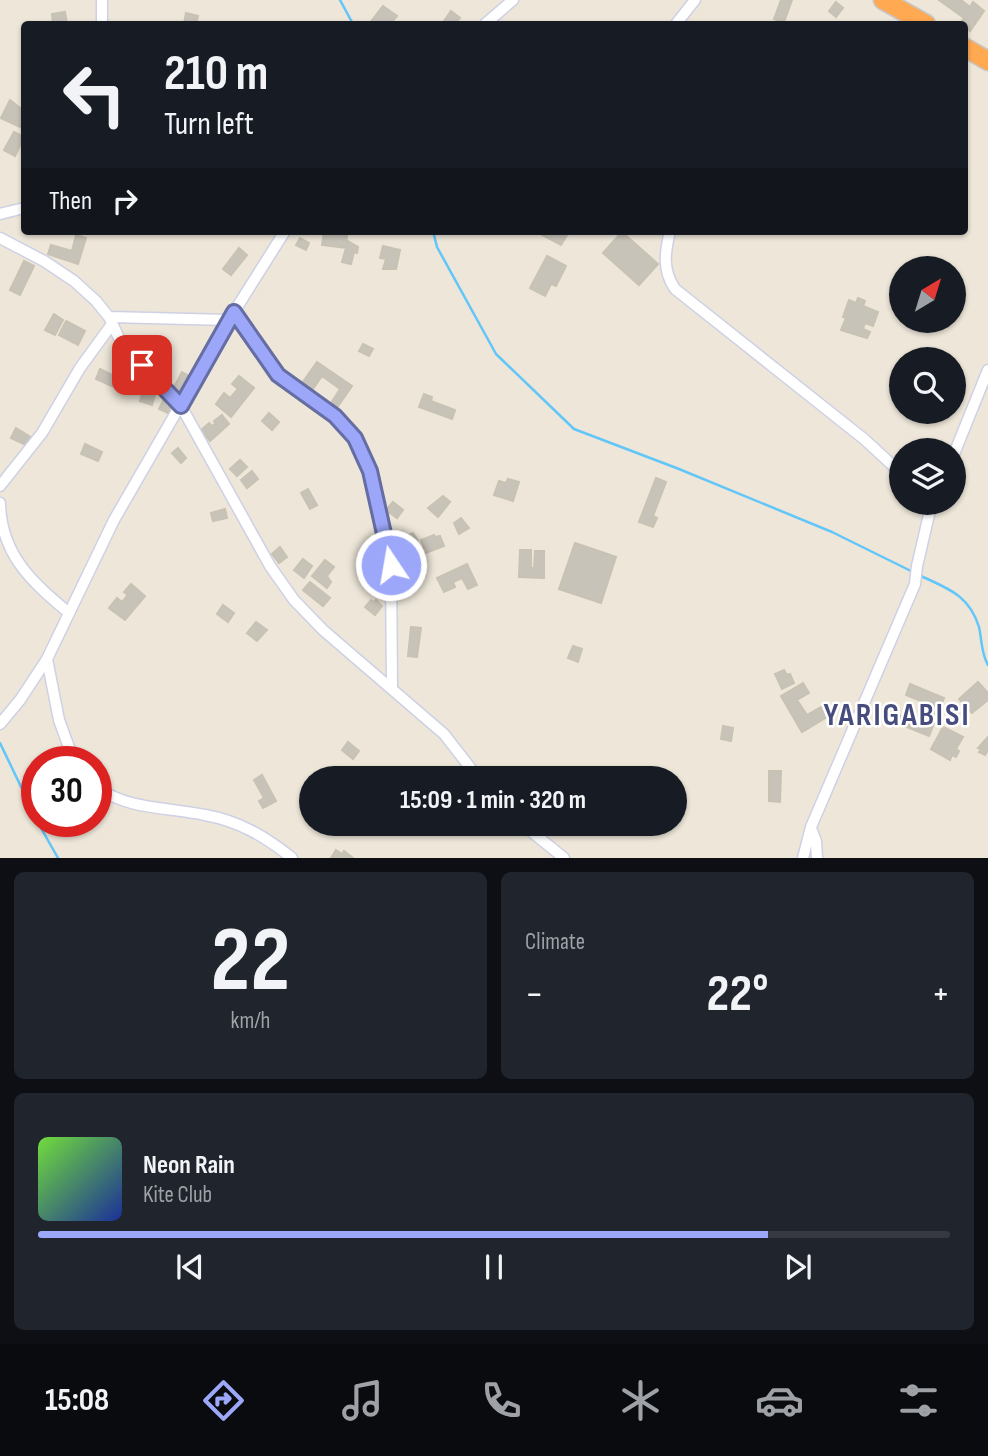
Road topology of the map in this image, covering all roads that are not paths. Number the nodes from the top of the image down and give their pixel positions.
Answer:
1 (102, 0) edge
2 (513, 0) edge
3 (695, 0) edge
4 (886, 1) edge
5 (102, 21) edge
6 (488, 21) edge
7 (678, 21) edge
8 (921, 21) edge
9 (968, 49) edge
10 (988, 61) edge
11 (21, 209) edge
12 (0, 214) edge
13 (282, 235) edge
14 (669, 235) edge
15 (0, 238) edge
16 (231, 316) junction
17 (111, 321) junction
18 (988, 370) edge
19 (181, 406) junction
20 (960, 438) edge
21 (889, 462) edge
22 (0, 486) edge
23 (0, 503) edge
24 (929, 515) edge
25 (69, 613) junction
26 (47, 659) junction
27 (392, 689) junction
28 (0, 724) edge
29 (69, 746) edge
30 (469, 766) edge
31 (112, 797) edge
32 (811, 827) junction
33 (537, 836) edge
34 (292, 858) edge
35 (564, 858) edge
36 (803, 858) edge
37 (817, 858) edge

1 - 5 street
2 - 6 street
3 - 7 street
4 - 8 highway
9 - 10 highway
11 - 12 street
13 - 16 street
14 - 21 street
15 - 17 street
16 - 17 street
16 - 19 street
16 - 27 street
17 - 19 street
17 - 22 street
18 - 20 street
19 - 25 street
19 - 27 street
23 - 25 street
24 - 32 street
25 - 26 street
26 - 28 street
26 - 29 street
27 - 30 street
31 - 34 street
32 - 36 street
32 - 37 street
33 - 35 street

